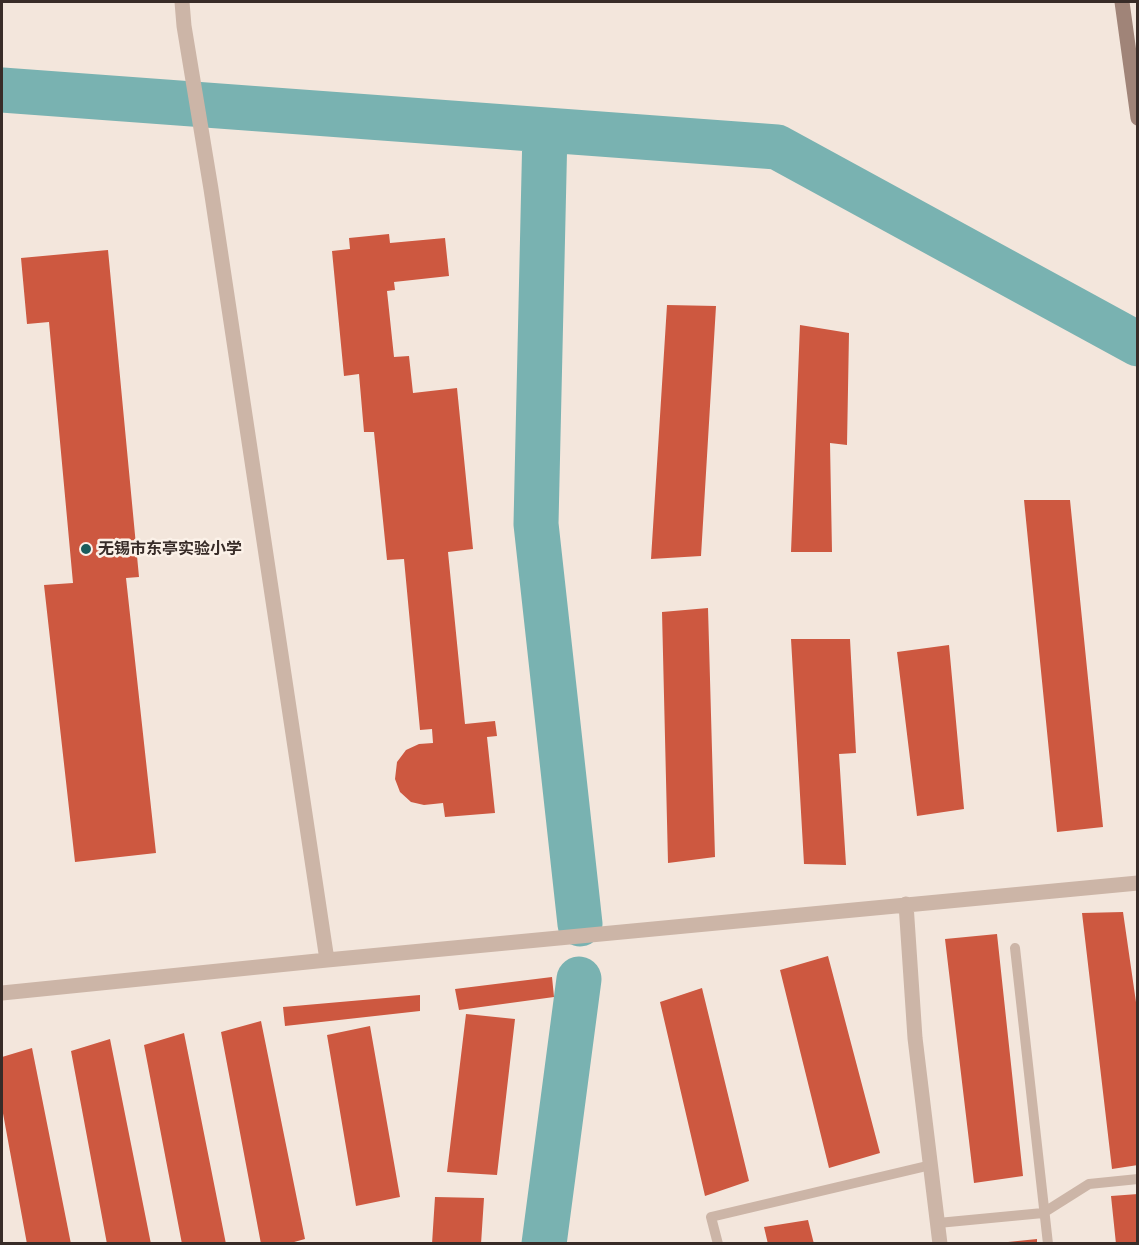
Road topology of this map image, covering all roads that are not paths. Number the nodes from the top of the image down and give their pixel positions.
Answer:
1 (182, 2) edge
2 (1122, 2) edge
3 (1137, 118) edge
4 (1137, 883) edge
5 (906, 904) junction
6 (1015, 948) dead end
7 (327, 960) junction
8 (2, 993) edge
9 (931, 1165) junction
10 (1137, 1179) edge
11 (1043, 1213) junction
12 (938, 1223) junction
13 (718, 1244) edge
14 (940, 1244) edge
15 (1048, 1244) edge

1 - 7 street
2 - 3 main road
4 - 5 street
5 - 7 street
5 - 9 street
6 - 11 lane
7 - 8 street
9 - 12 street
9 - 13 lane
10 - 11 lane
11 - 12 lane
11 - 15 lane
12 - 14 street

